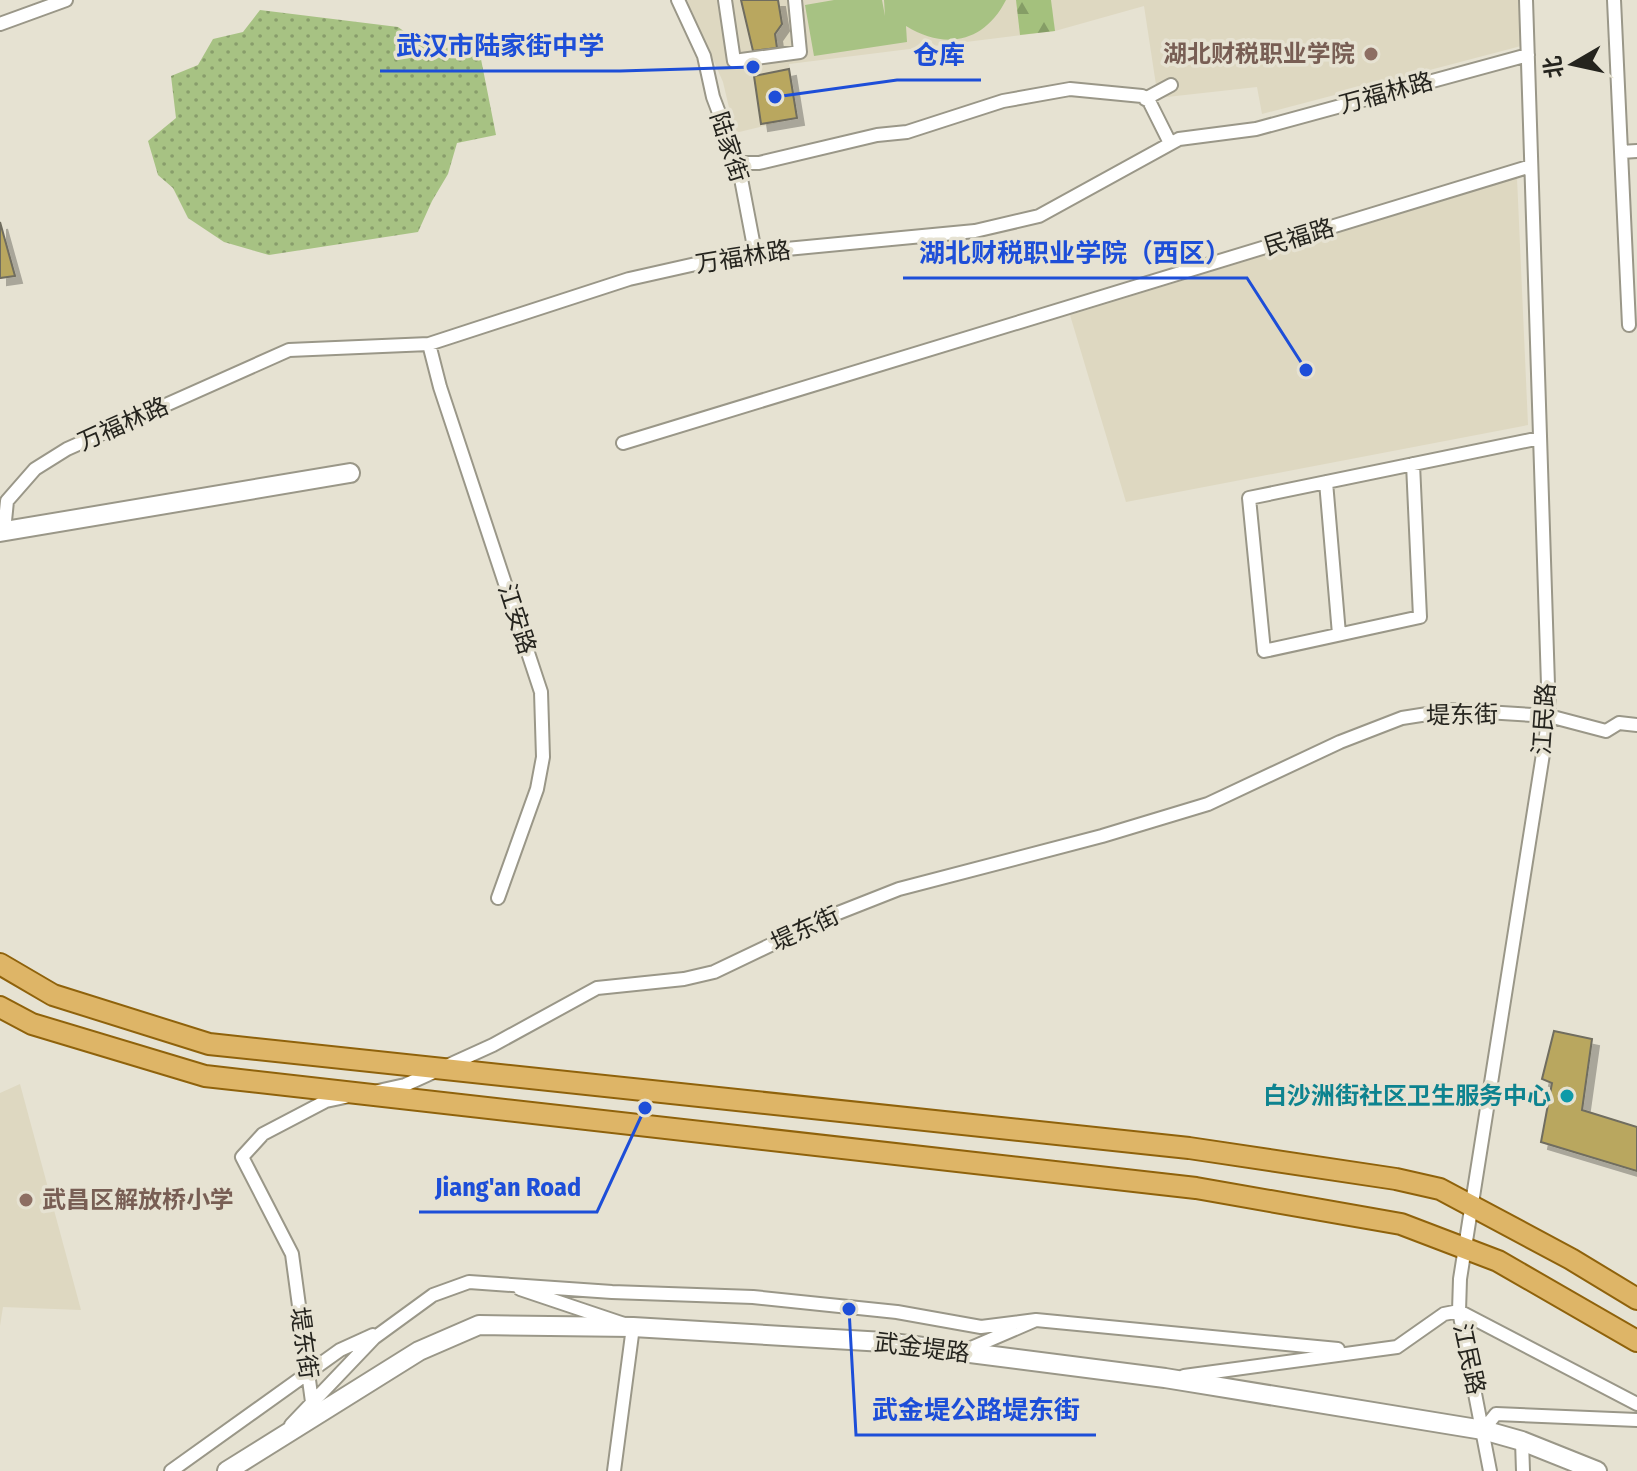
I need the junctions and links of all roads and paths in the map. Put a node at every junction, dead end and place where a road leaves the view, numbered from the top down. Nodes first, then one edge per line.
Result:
1 (66, 0) edge
2 (678, 0) edge
3 (725, 0) edge
4 (795, 0) edge
5 (1526, 0) edge
6 (1614, 0) edge
7 (0, 24) edge
8 (1528, 55) junction
9 (1171, 85) dead end
10 (1145, 99) junction
11 (1170, 143) junction
12 (1637, 151) edge
13 (1621, 152) junction
14 (738, 163) junction
15 (1531, 166) junction
16 (755, 252) junction
17 (1629, 325) dead end
18 (429, 344) junction
19 (1540, 438) junction
20 (623, 443) dead end
21 (1413, 464) junction
22 (350, 473) dead end
23 (1326, 482) junction
24 (2, 531) edge
25 (1339, 634) junction
26 (1549, 716) junction
27 (1637, 725) edge
28 (498, 898) dead end
29 (0, 964) edge
30 (0, 1007) edge
31 (441, 1069) junction
32 (363, 1094) junction
33 (1472, 1206) junction
34 (1466, 1248) junction
35 (502, 1283) junction
36 (1637, 1299) edge
37 (1459, 1311) junction
38 (1036, 1320) junction
39 (633, 1327) junction
40 (386, 1329) junction
41 (1637, 1341) edge
42 (1361, 1351) junction
43 (961, 1352) junction
44 (308, 1372) junction
45 (1165, 1378) junction
46 (312, 1402) junction
47 (1637, 1404) edge
48 (1637, 1420) edge
49 (1483, 1430) junction
50 (279, 1438) junction
51 (1522, 1441) junction
52 (171, 1471) edge
53 (227, 1471) edge
54 (614, 1471) edge
55 (1490, 1471) edge
56 (1523, 1471) edge
57 (1597, 1471) edge

1 - 7 street
2 - 14 street, 陆家街
3 - 4 street
5 - 8 street, 江民路
6 - 13 street
8 - 11 street, 万福林路
8 - 15 street, 江民路
9 - 10 street
10 - 11 street
10 - 14 street
11 - 16 street, 万福林路
12 - 13 street
13 - 17 street
14 - 16 street, 陆家街
15 - 19 street, 江民路
15 - 20 street, 民福路
16 - 18 street, 万福林路
18 - 24 street, 万福林路
18 - 28 street, 江安路
19 - 21 street
19 - 26 street, 江民路
21 - 23 street
21 - 25 street
22 - 24 street
23 - 25 street
23 - 25 street
26 - 27 street, 堤东街
26 - 31 street, 堤东街
26 - 33 street, 江民路
29 - 31 main road
30 - 32 main road
31 - 32 street, 堤东街
31 - 33 main road
32 - 34 main road
32 - 44 street, 堤东街
33 - 34 street, 江民路
33 - 36 main road
34 - 37 street, 江民路
34 - 41 main road
35 - 38 street
35 - 39 street
35 - 40 street
37 - 42 street
37 - 47 street
37 - 49 street, 江民路
38 - 42 street
38 - 43 street
39 - 43 street, 武金堤路
39 - 50 street, 武金堤路
39 - 54 street
40 - 44 street
40 - 46 street
42 - 45 street
43 - 45 street, 武金堤路
44 - 46 street, 堤东街
44 - 52 street
45 - 49 street, 武金堤路
46 - 50 street
48 - 49 street
49 - 51 street, 武金堤路
49 - 55 street, 江民路
50 - 53 street, 武金堤路
51 - 56 street
51 - 57 street, 武金堤路

